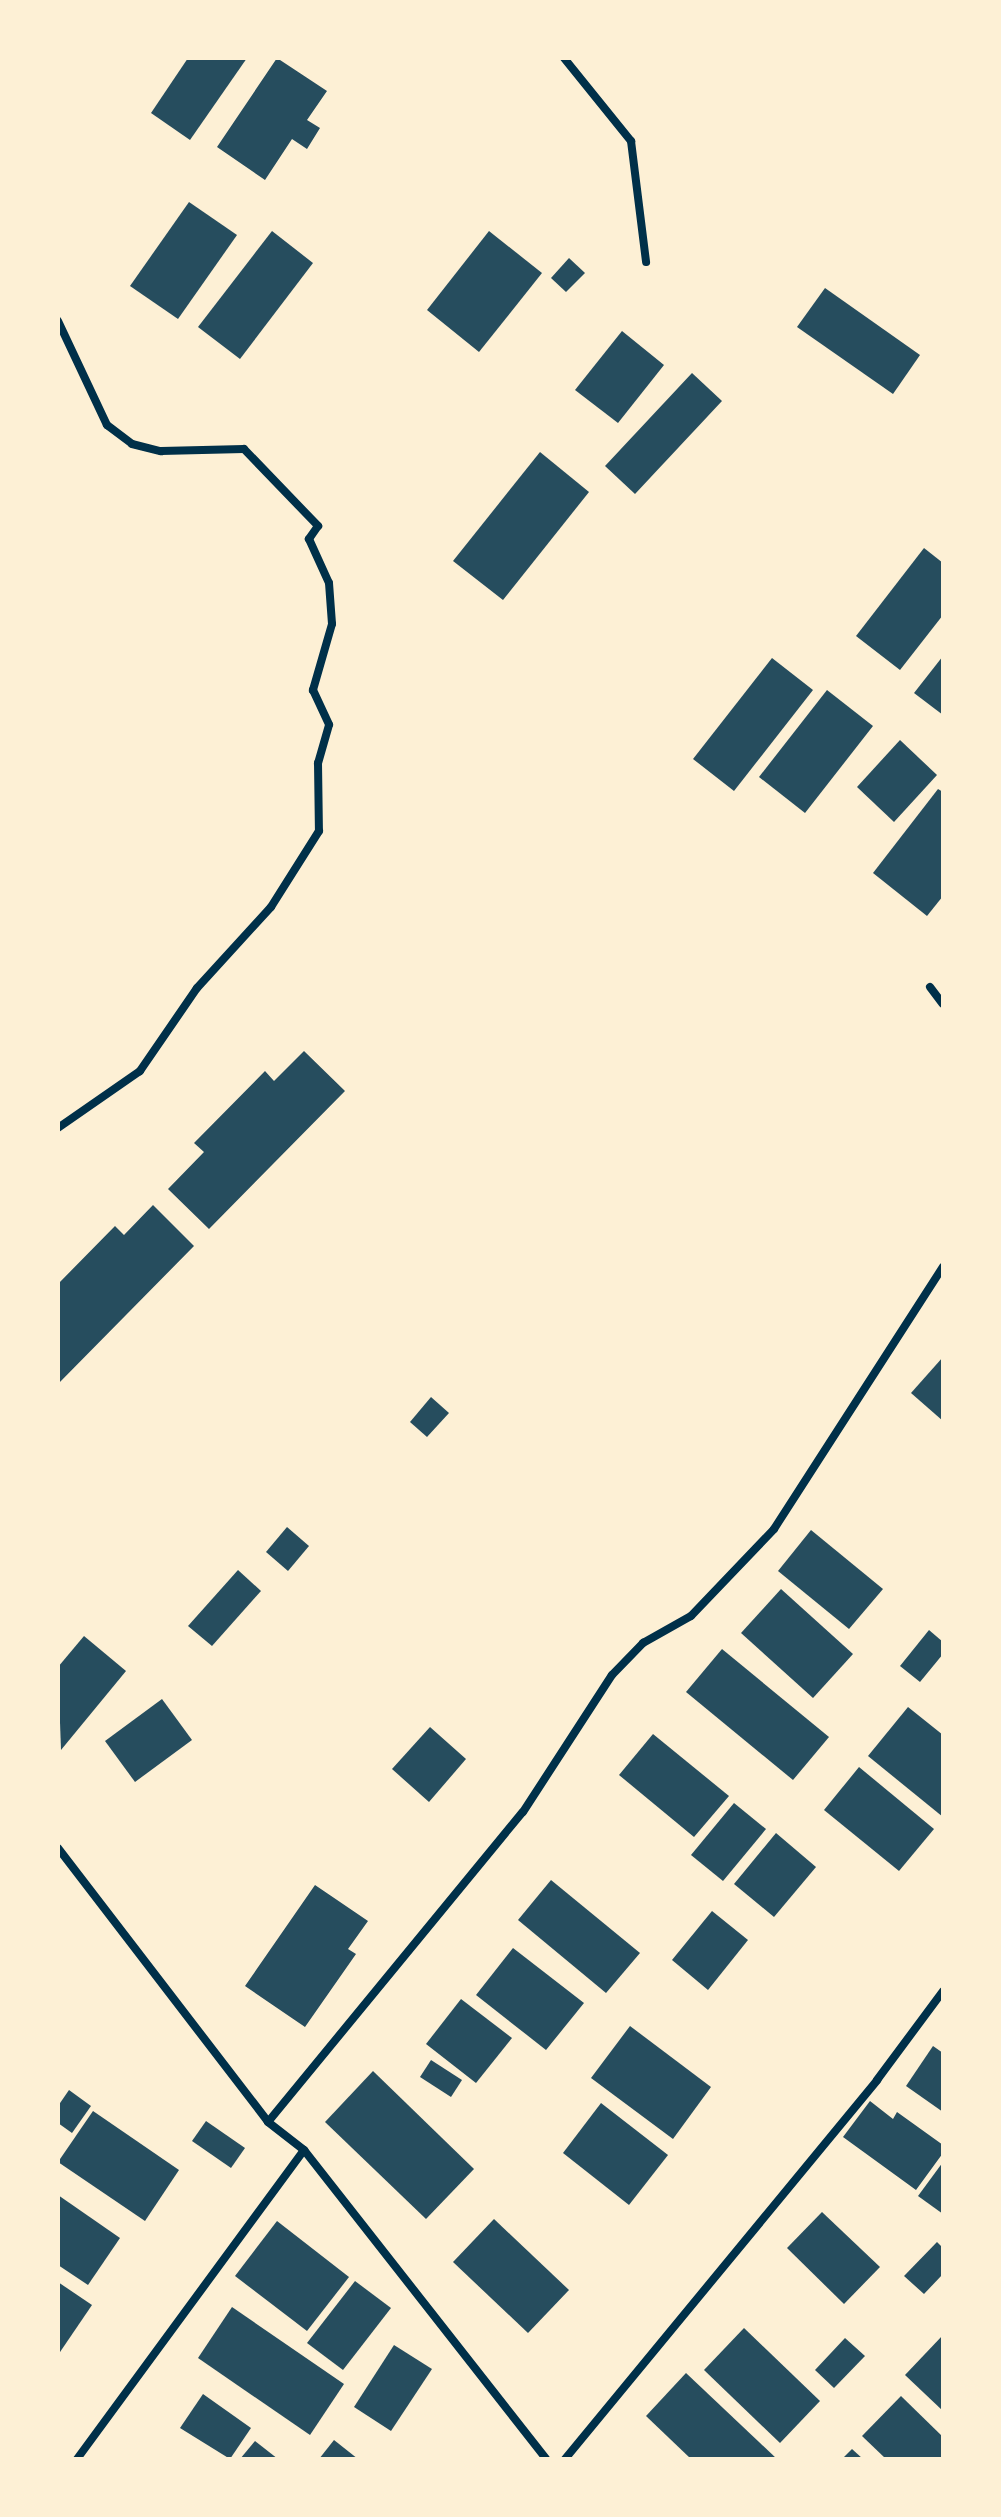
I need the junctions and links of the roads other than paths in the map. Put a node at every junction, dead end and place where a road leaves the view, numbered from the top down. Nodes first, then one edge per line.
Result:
1 (564, 58) edge
2 (646, 262) dead end
3 (58, 321) edge
4 (930, 987) dead end
5 (943, 1004) edge
6 (58, 1128) edge
7 (943, 1267) edge
8 (58, 1848) edge
9 (943, 1991) edge
10 (268, 2122) junction
11 (304, 2150) junction
12 (77, 2459) edge
13 (546, 2459) edge
14 (565, 2459) edge

1 - 2 street
3 - 6 street
4 - 5 street
7 - 10 street
8 - 10 street
9 - 14 street
10 - 11 street
11 - 12 street
11 - 13 street

